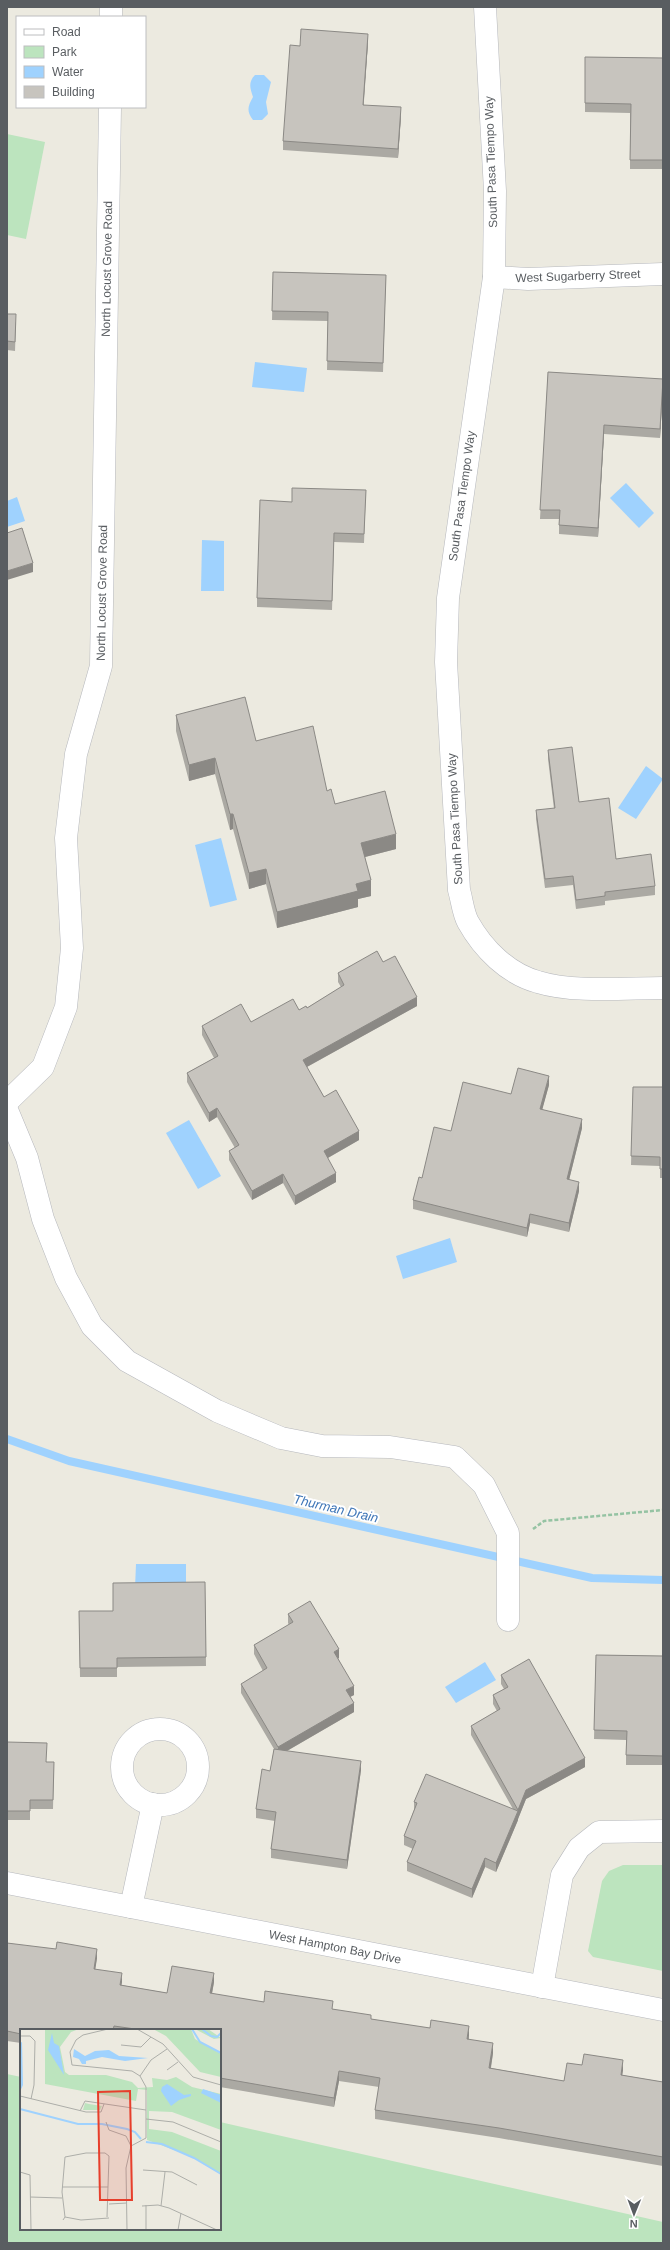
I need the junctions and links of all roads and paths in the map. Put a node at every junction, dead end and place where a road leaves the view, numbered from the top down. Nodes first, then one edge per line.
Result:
1 (485, 7) edge
2 (110, 108) edge
3 (663, 274) edge
4 (494, 277) junction
5 (663, 988) edge
6 (7, 1102) edge
7 (7, 1110) edge
8 (663, 1510) edge
9 (544, 1521) dead end
10 (508, 1620) dead end
11 (153, 1804) dead end
12 (663, 1831) edge
13 (7, 1883) edge
14 (131, 1907) junction
15 (542, 1987) junction
16 (663, 2010) edge

1 - 4 street, South Pasa Tiempo Way
2 - 6 street, North Locust Grove Road
3 - 4 street, West Sugarberry Street
4 - 5 street, South Pasa Tiempo Way
7 - 10 street
8 - 9 path
11 - 14 street
12 - 15 street
13 - 14 street, West Hampton Bay Drive
14 - 15 street, West Hampton Bay Drive
15 - 16 street, West Hampton Bay Drive

